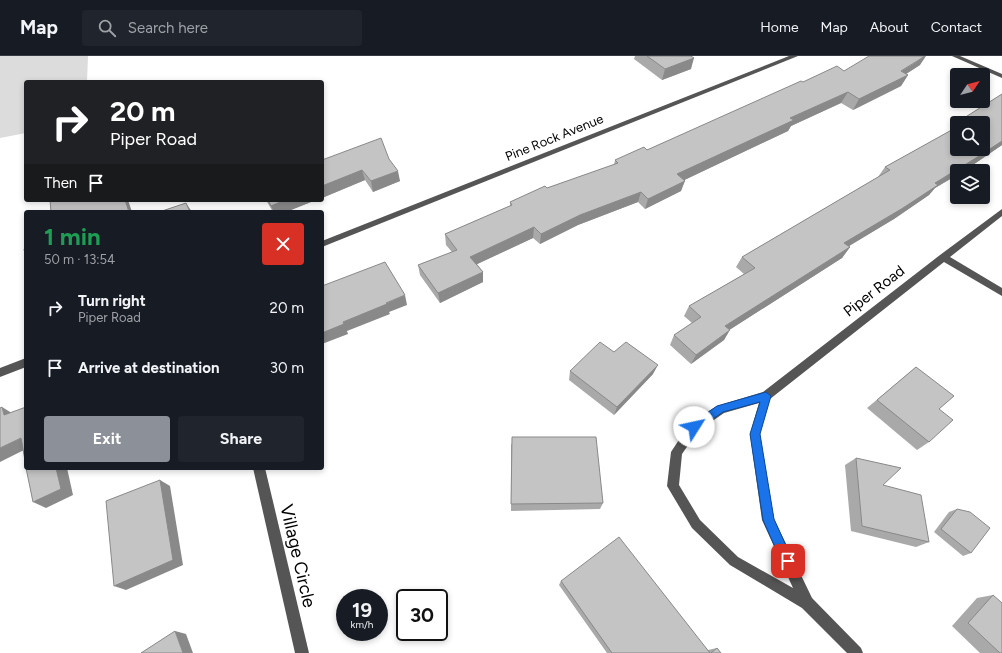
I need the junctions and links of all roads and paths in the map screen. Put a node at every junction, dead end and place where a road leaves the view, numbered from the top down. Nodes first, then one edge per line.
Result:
1 (795, 56) edge
2 (955, 56) edge
3 (1002, 76) edge
4 (1002, 212) edge
5 (324, 243) edge
6 (944, 257) junction
7 (1002, 292) edge
8 (24, 363) edge
9 (0, 373) edge
10 (766, 396) junction
11 (259, 470) edge
12 (807, 603) junction
13 (302, 653) edge
14 (856, 653) edge

1 - 5 street, Pine Rock Avenue
2 - 3 street
4 - 6 street, Piper Road
6 - 7 street
6 - 10 street, Piper Road
8 - 9 street
10 - 12 street, Piper Road
10 - 12 street, Piper Road
11 - 13 street, Village Circle
12 - 14 street, Piper Road

